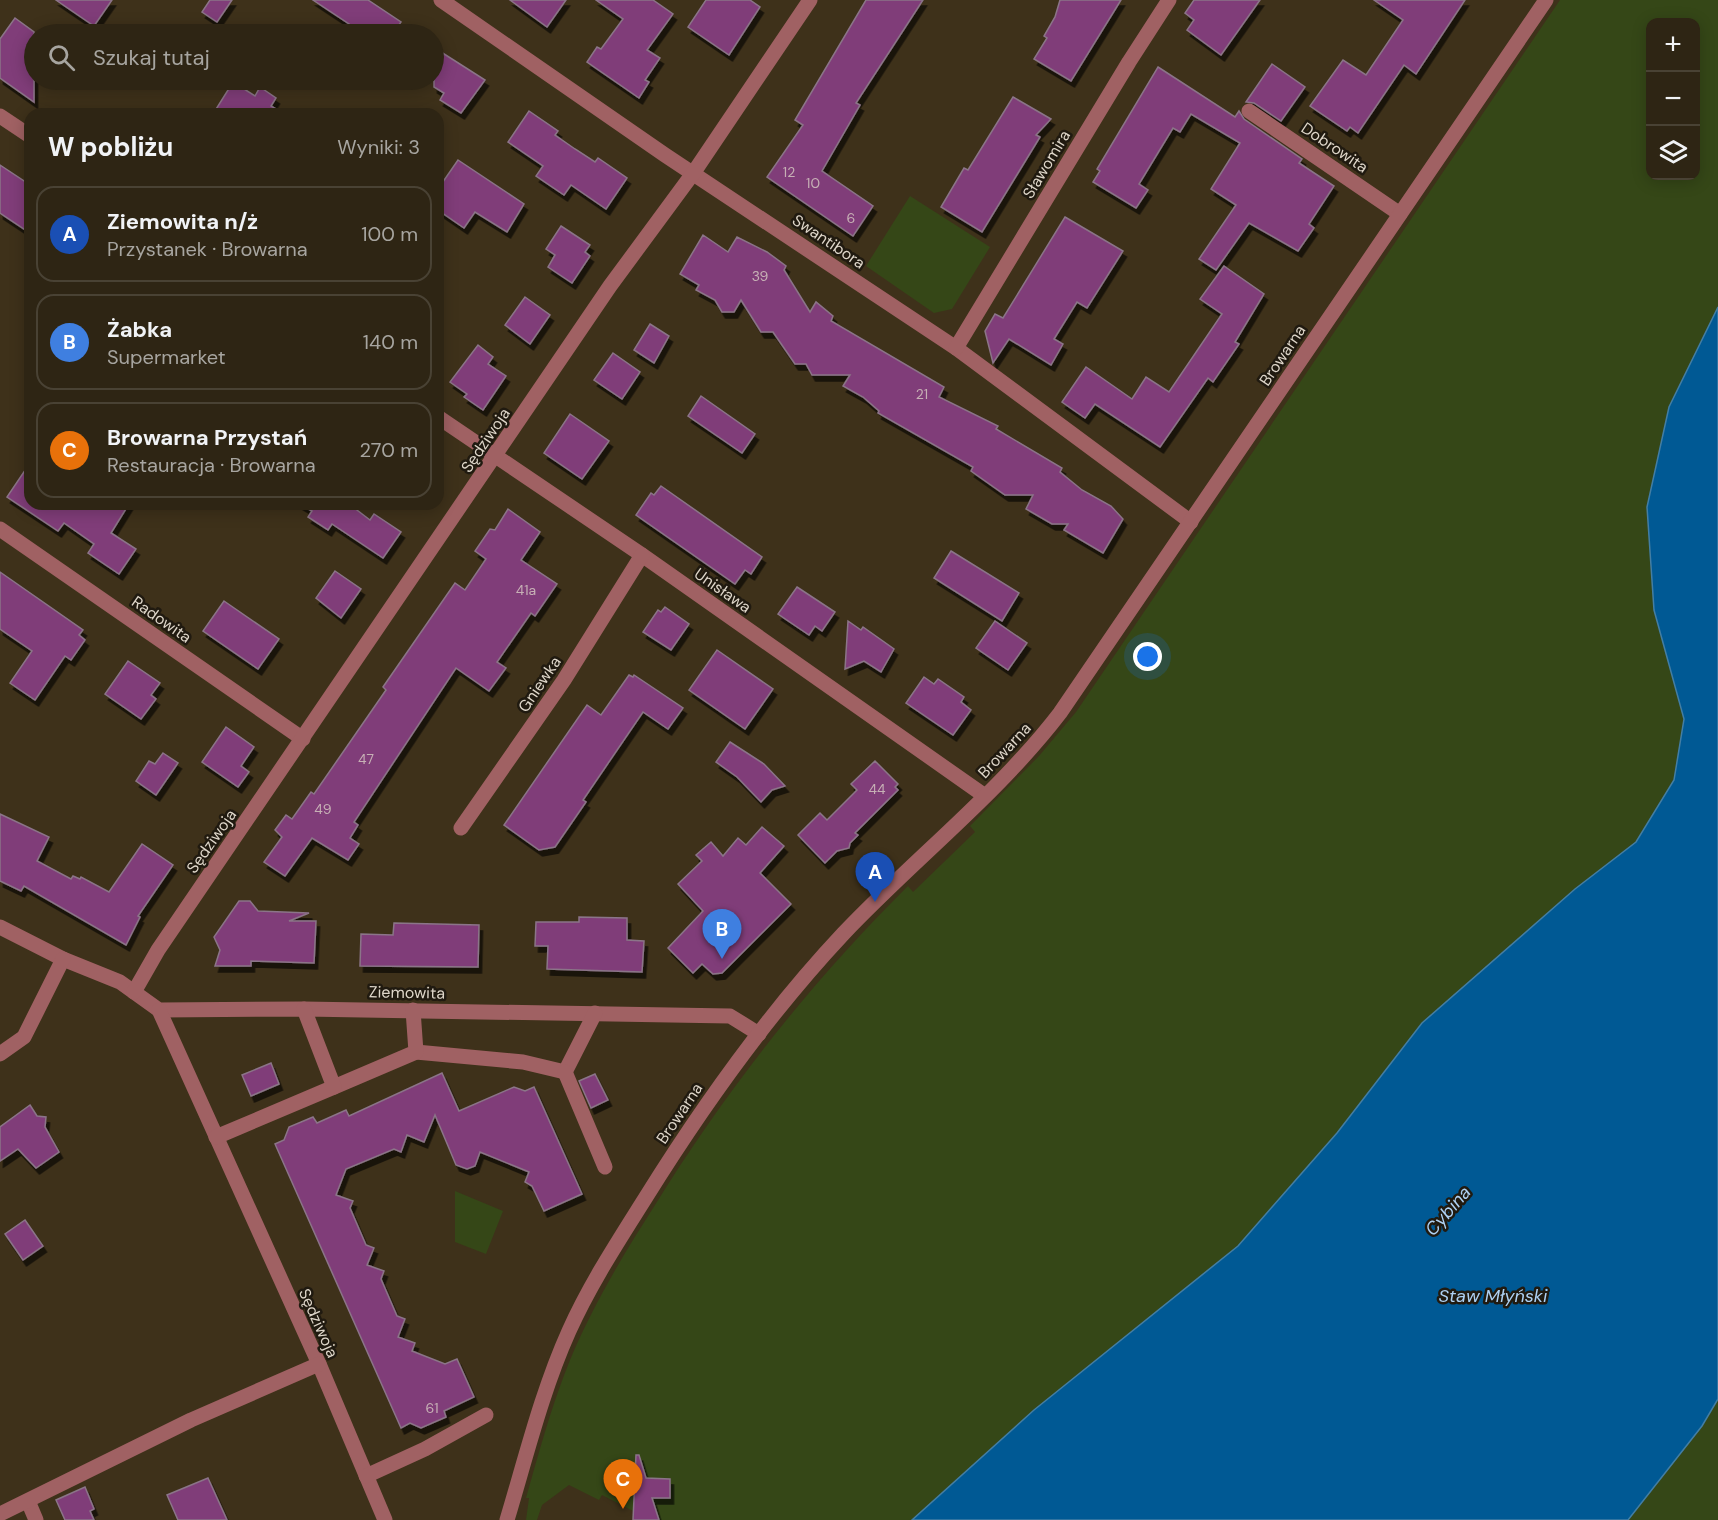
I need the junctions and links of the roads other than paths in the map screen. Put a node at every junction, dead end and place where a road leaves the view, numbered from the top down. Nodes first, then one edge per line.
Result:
1 (441, 0) edge
2 (810, 0) edge
3 (1169, 0) edge
4 (1546, 0) edge
5 (1249, 111) dead end
6 (0, 116) edge
7 (24, 132) edge
8 (694, 172) junction
9 (1400, 214) junction
10 (956, 348) junction
11 (444, 421) edge
12 (497, 456) junction
13 (1191, 522) junction
14 (0, 529) edge
15 (642, 555) junction
16 (303, 739) junction
17 (985, 796) junction
18 (461, 828) dead end
19 (0, 927) edge
20 (63, 959) junction
21 (134, 992) junction
22 (304, 1009) junction
23 (159, 1010) junction
24 (412, 1010) junction
25 (595, 1013) junction
26 (759, 1034) junction
27 (416, 1052) junction
28 (0, 1054) edge
29 (565, 1072) junction
30 (334, 1087) junction
31 (216, 1137) junction
32 (605, 1167) dead end
33 (318, 1364) junction
34 (486, 1415) dead end
35 (366, 1476) junction
36 (28, 1501) junction
37 (0, 1514) edge
38 (36, 1520) edge
39 (385, 1520) edge
40 (507, 1520) edge

1 - 8 street, Swantibora
2 - 8 street, Sędziwoja
3 - 10 street, Sławomira
4 - 9 street, Browarna
5 - 9 street, Dobrowita
6 - 7 street
8 - 10 street, Swantibora
8 - 12 street, Sędziwoja
9 - 13 street, Browarna
10 - 13 street, Swantibora
11 - 12 street, Unisława
12 - 15 street, Unisława
12 - 16 street, Sędziwoja
13 - 17 street, Browarna
14 - 16 street, Radowita
15 - 17 street, Unisława
15 - 18 street, Gniewka
16 - 21 street, Sędziwoja
17 - 26 street, Browarna
19 - 20 street
20 - 21 street
20 - 28 street
21 - 23 street
22 - 23 street, Ziemowita
22 - 24 street, Ziemowita
22 - 30 street
23 - 31 street, Sędziwoja
24 - 25 street, Ziemowita
24 - 27 street
25 - 26 street, Ziemowita
25 - 29 street
26 - 40 street, Browarna
27 - 29 street
27 - 30 street
29 - 32 street
30 - 31 street
31 - 33 street, Sędziwoja
33 - 35 street, Sędziwoja
33 - 36 street
34 - 35 street
35 - 39 street, Sędziwoja
36 - 37 street
36 - 38 street

